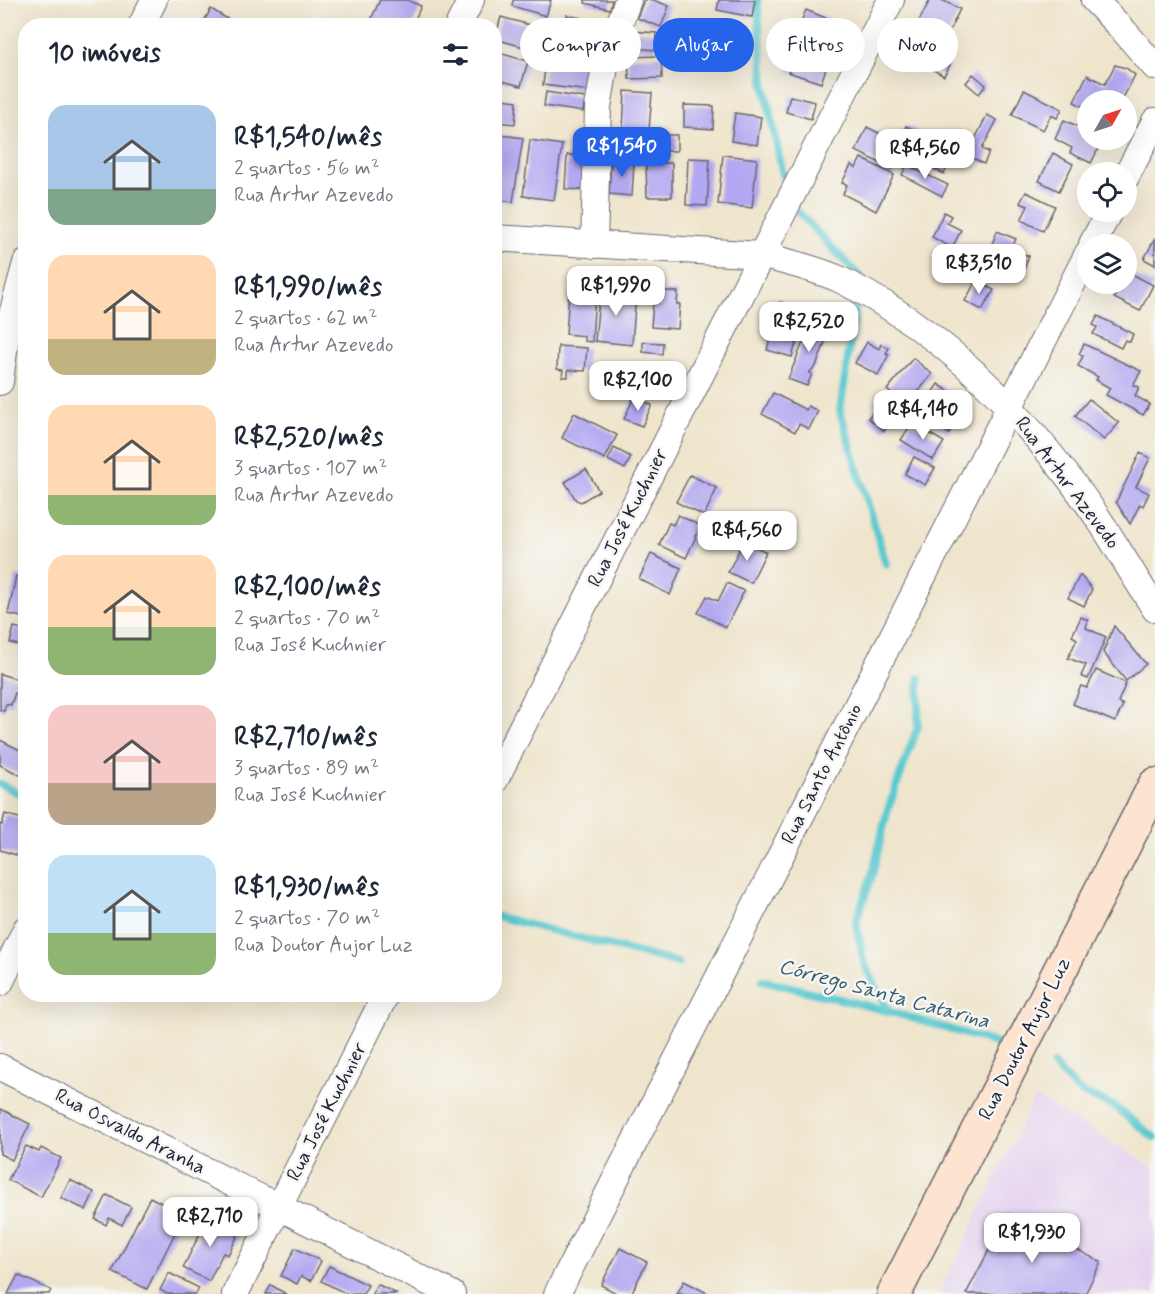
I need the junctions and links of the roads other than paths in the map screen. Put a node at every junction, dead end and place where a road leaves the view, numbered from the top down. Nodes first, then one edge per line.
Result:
1 (154, 0) edge
2 (471, 0) edge
3 (628, 0) edge
4 (891, 0) edge
5 (1094, 0) edge
6 (145, 18) edge
7 (462, 18) edge
8 (1155, 67) edge
9 (1155, 121) edge
10 (1134, 162) edge
11 (502, 238) edge
12 (594, 245) junction
13 (761, 255) junction
14 (1077, 274) edge
15 (18, 292) edge
16 (0, 382) edge
17 (1009, 407) junction
18 (1155, 609) edge
19 (502, 766) edge
20 (1155, 785) edge
21 (18, 945) edge
22 (0, 982) edge
23 (382, 1002) edge
24 (0, 1067) edge
25 (279, 1207) junction
26 (234, 1294) edge
27 (452, 1294) edge
28 (557, 1294) edge
29 (894, 1294) edge

1 - 6 street
2 - 7 street
3 - 12 street
4 - 13 street, Rua José Kuchnier
5 - 8 street
9 - 10 street
11 - 12 street, Rua Artur Azevedo
12 - 13 street, Rua Artur Azevedo
13 - 17 street, Rua Artur Azevedo
13 - 19 street, Rua José Kuchnier
14 - 17 street, Rua Santo Antônio
15 - 16 street
17 - 18 street, Rua Artur Azevedo
17 - 28 street, Rua Santo Antônio
20 - 29 street, Rua Doutor Aujor Luz
21 - 22 street
23 - 25 street, Rua José Kuchnier
24 - 25 street, Rua Osvaldo Aranha
25 - 26 street, Rua José Kuchnier
25 - 27 street, Rua Osvaldo Aranha

